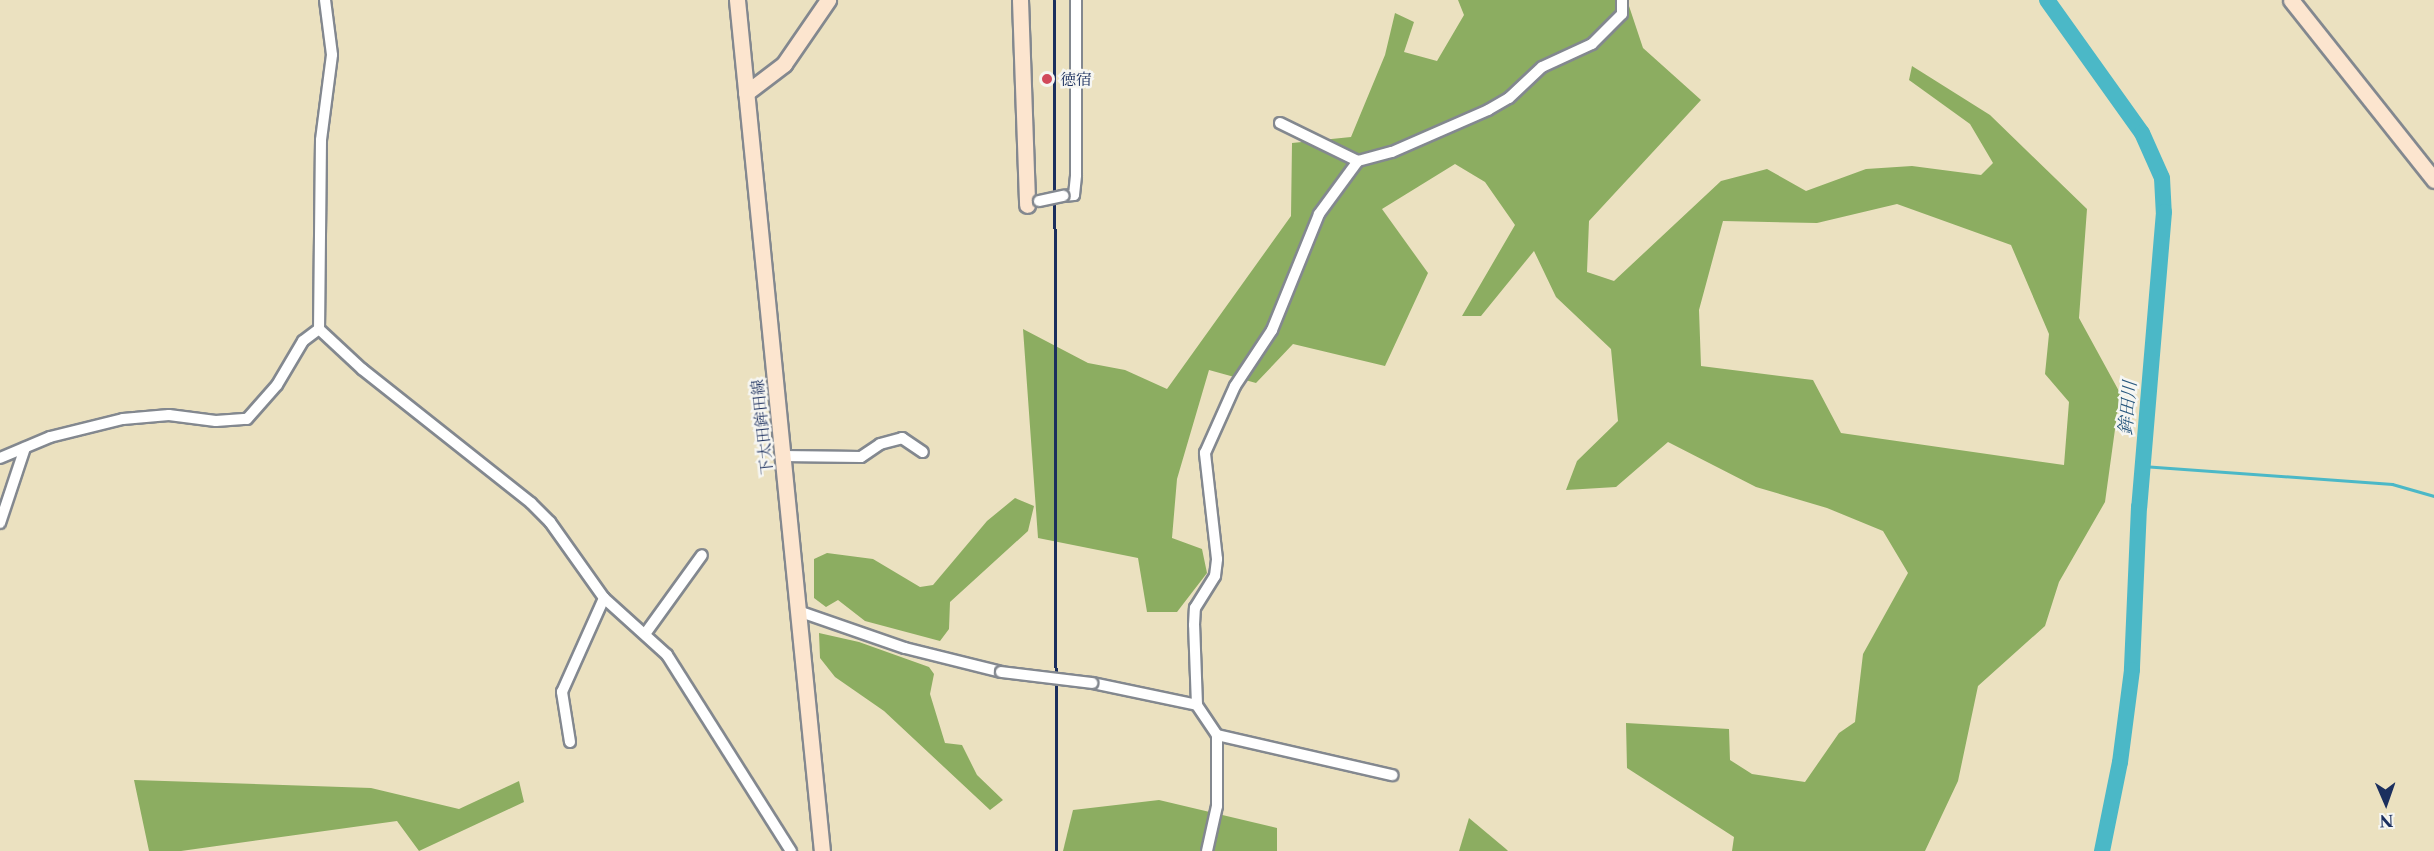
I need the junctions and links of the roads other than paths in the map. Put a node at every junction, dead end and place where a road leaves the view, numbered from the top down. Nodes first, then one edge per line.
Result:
1 (325, 0) edge
2 (737, 0) edge
3 (828, 0) edge
4 (1020, 0) edge
5 (1076, 0) edge
6 (1619, 0) edge
7 (2291, 0) edge
8 (747, 93) junction
9 (1280, 123) dead end
10 (1358, 161) junction
11 (2434, 180) edge
12 (1033, 203) joint
13 (319, 329) junction
14 (25, 448) junction
15 (922, 452) dead end
16 (783, 456) junction
17 (0, 458) edge
18 (0, 523) edge
19 (702, 555) dead end
20 (604, 598) junction
21 (798, 611) junction
22 (645, 634) junction
23 (1197, 705) junction
24 (1217, 735) junction
25 (570, 741) dead end
26 (1392, 775) dead end
27 (791, 851) edge
28 (822, 851) edge
29 (1207, 851) edge

1 - 13 street
2 - 8 main road, 下太田鉾田線
3 - 8 main road
4 - 12 main road
5 - 12 street, bridge
6 - 10 street
7 - 11 main road
8 - 16 main road, 下太田鉾田線
9 - 10 street
10 - 23 street
13 - 14 street
13 - 20 street
14 - 17 street
14 - 18 street
15 - 16 street
16 - 21 main road, 下太田鉾田線
19 - 22 street
20 - 22 street
20 - 25 street
21 - 23 street, bridge
21 - 28 main road, 下太田鉾田線
22 - 27 street
23 - 24 street
24 - 26 street
24 - 29 street

